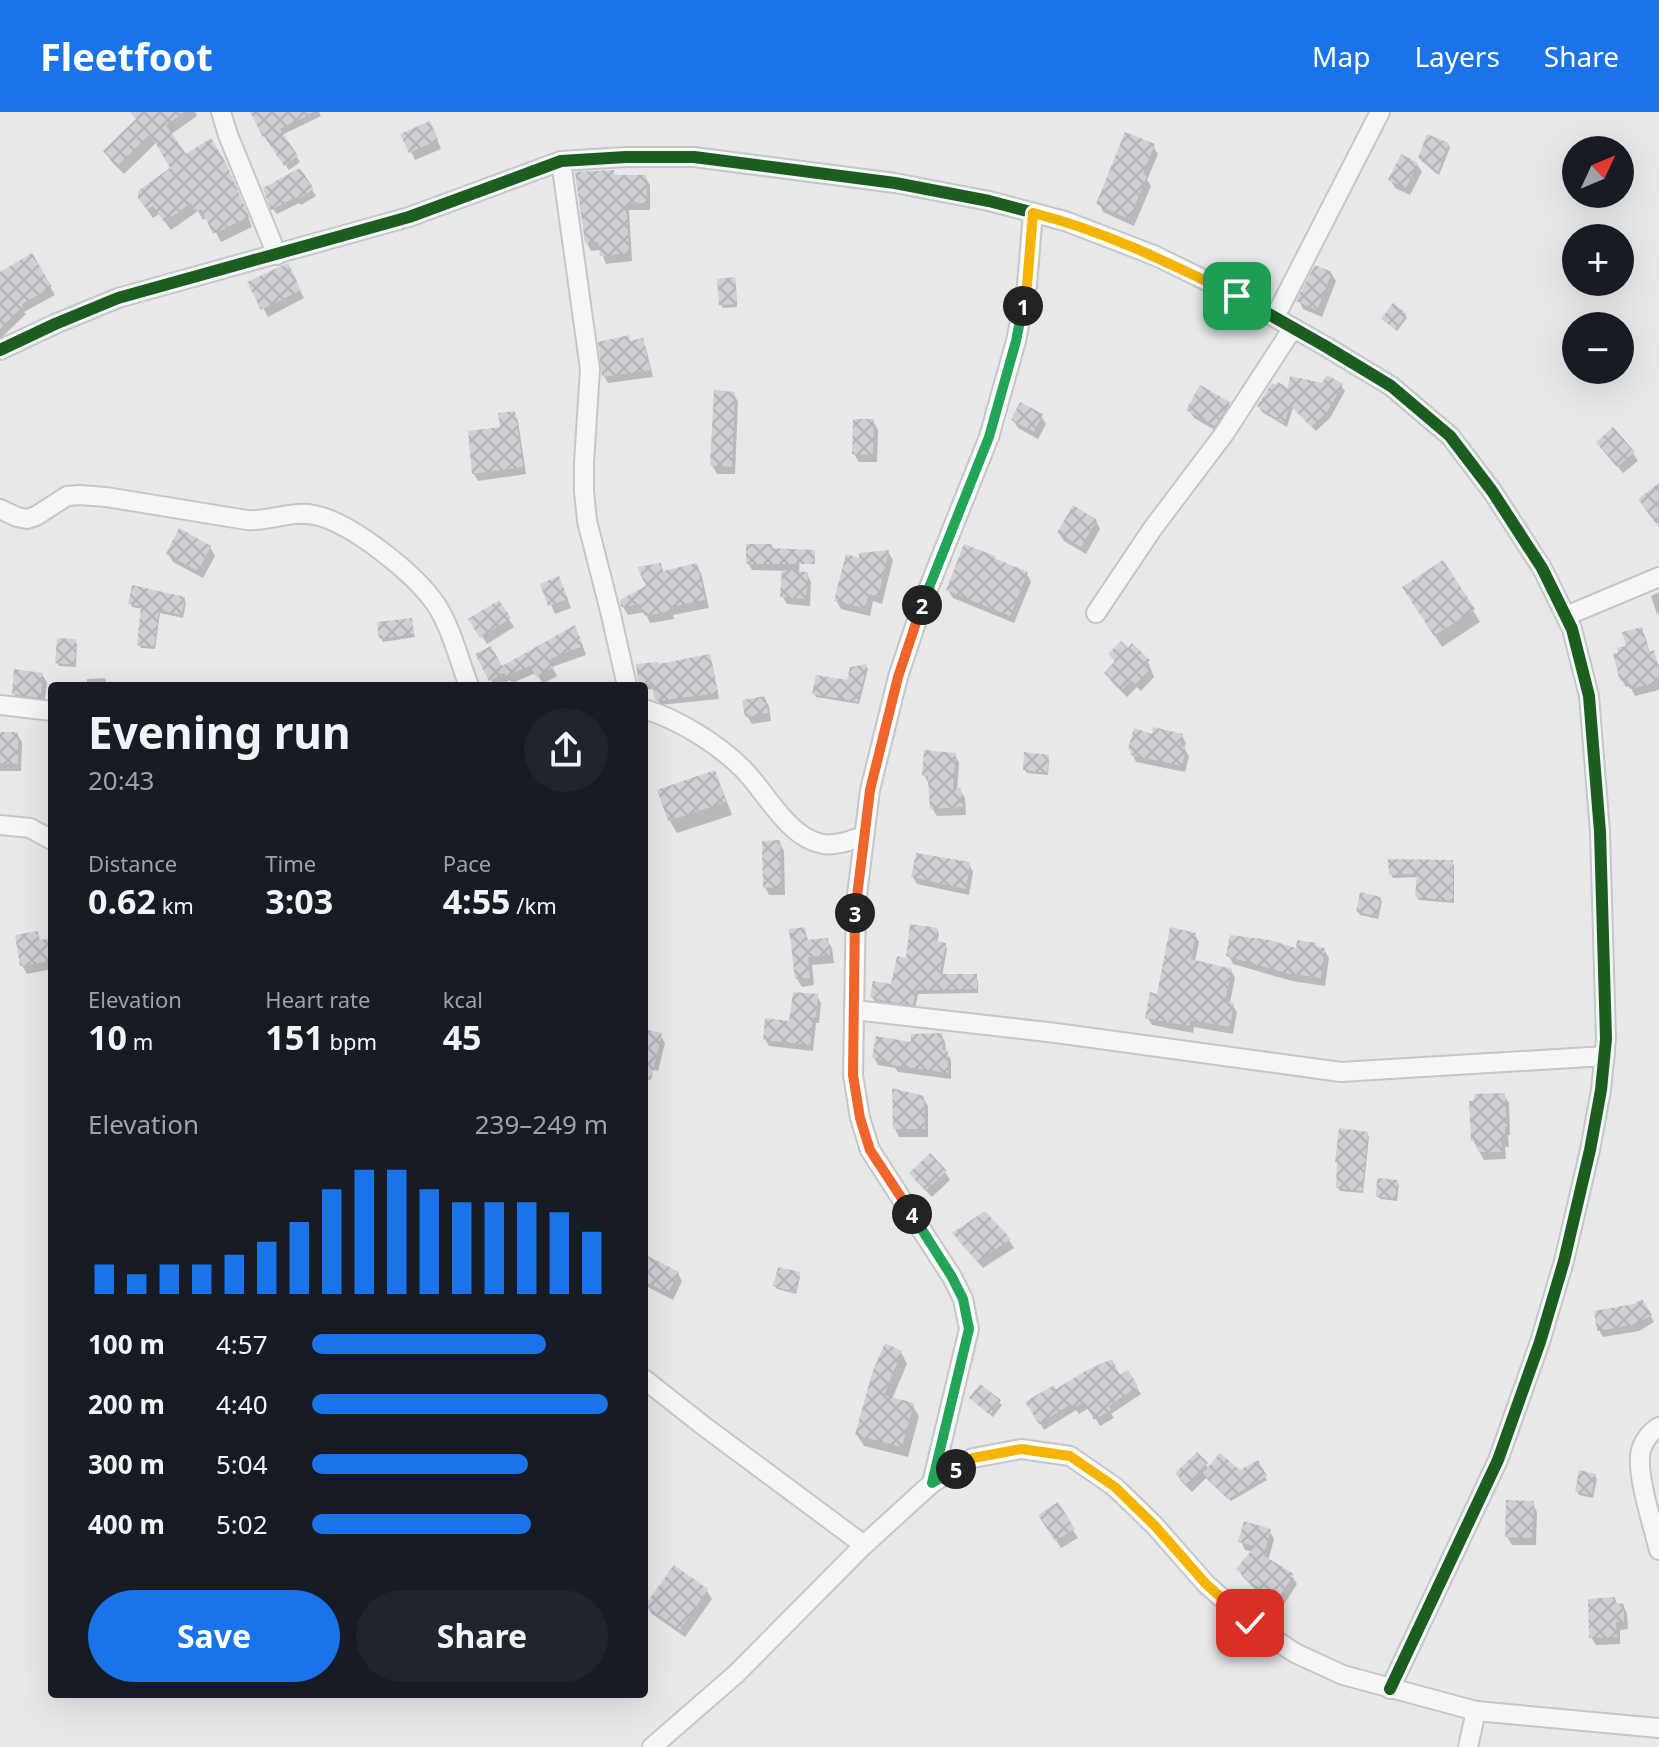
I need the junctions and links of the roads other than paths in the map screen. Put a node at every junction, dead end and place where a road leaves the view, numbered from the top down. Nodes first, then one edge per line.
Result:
1 (221, 112) edge
2 (1380, 112) edge
3 (561, 161) junction
4 (1033, 213) junction
5 (277, 255) junction
6 (1275, 317) junction
7 (1293, 328) junction
8 (0, 350) edge
9 (0, 509) edge
10 (1659, 577) edge
11 (1096, 613) dead end
12 (1566, 616) junction
13 (467, 682) edge
14 (626, 682) edge
15 (0, 705) edge
16 (648, 710) edge
17 (48, 711) edge
18 (0, 825) edge
19 (864, 836) junction
20 (48, 838) edge
21 (854, 1010) junction
22 (1605, 1056) junction
23 (648, 1382) edge
24 (1659, 1427) edge
25 (932, 1483) junction
26 (864, 1545) junction
27 (1659, 1550) edge
28 (1390, 1689) junction
29 (1476, 1711) junction
30 (1659, 1712) edge
31 (1651, 1728) edge
32 (652, 1747) edge
33 (1468, 1747) edge

1 - 5 street
2 - 6 street
3 - 4 street
3 - 5 street
3 - 14 street
4 - 6 street
4 - 19 street
5 - 8 street
6 - 7 street
7 - 11 street
7 - 12 street
9 - 13 street
10 - 12 street
12 - 22 street
15 - 17 street
16 - 19 street
18 - 20 street
19 - 21 street
21 - 22 street
21 - 25 street
22 - 28 street
23 - 26 street
24 - 27 street
25 - 26 street
25 - 28 street
26 - 32 street
28 - 29 street
29 - 31 street
29 - 33 street
30 - 31 street

